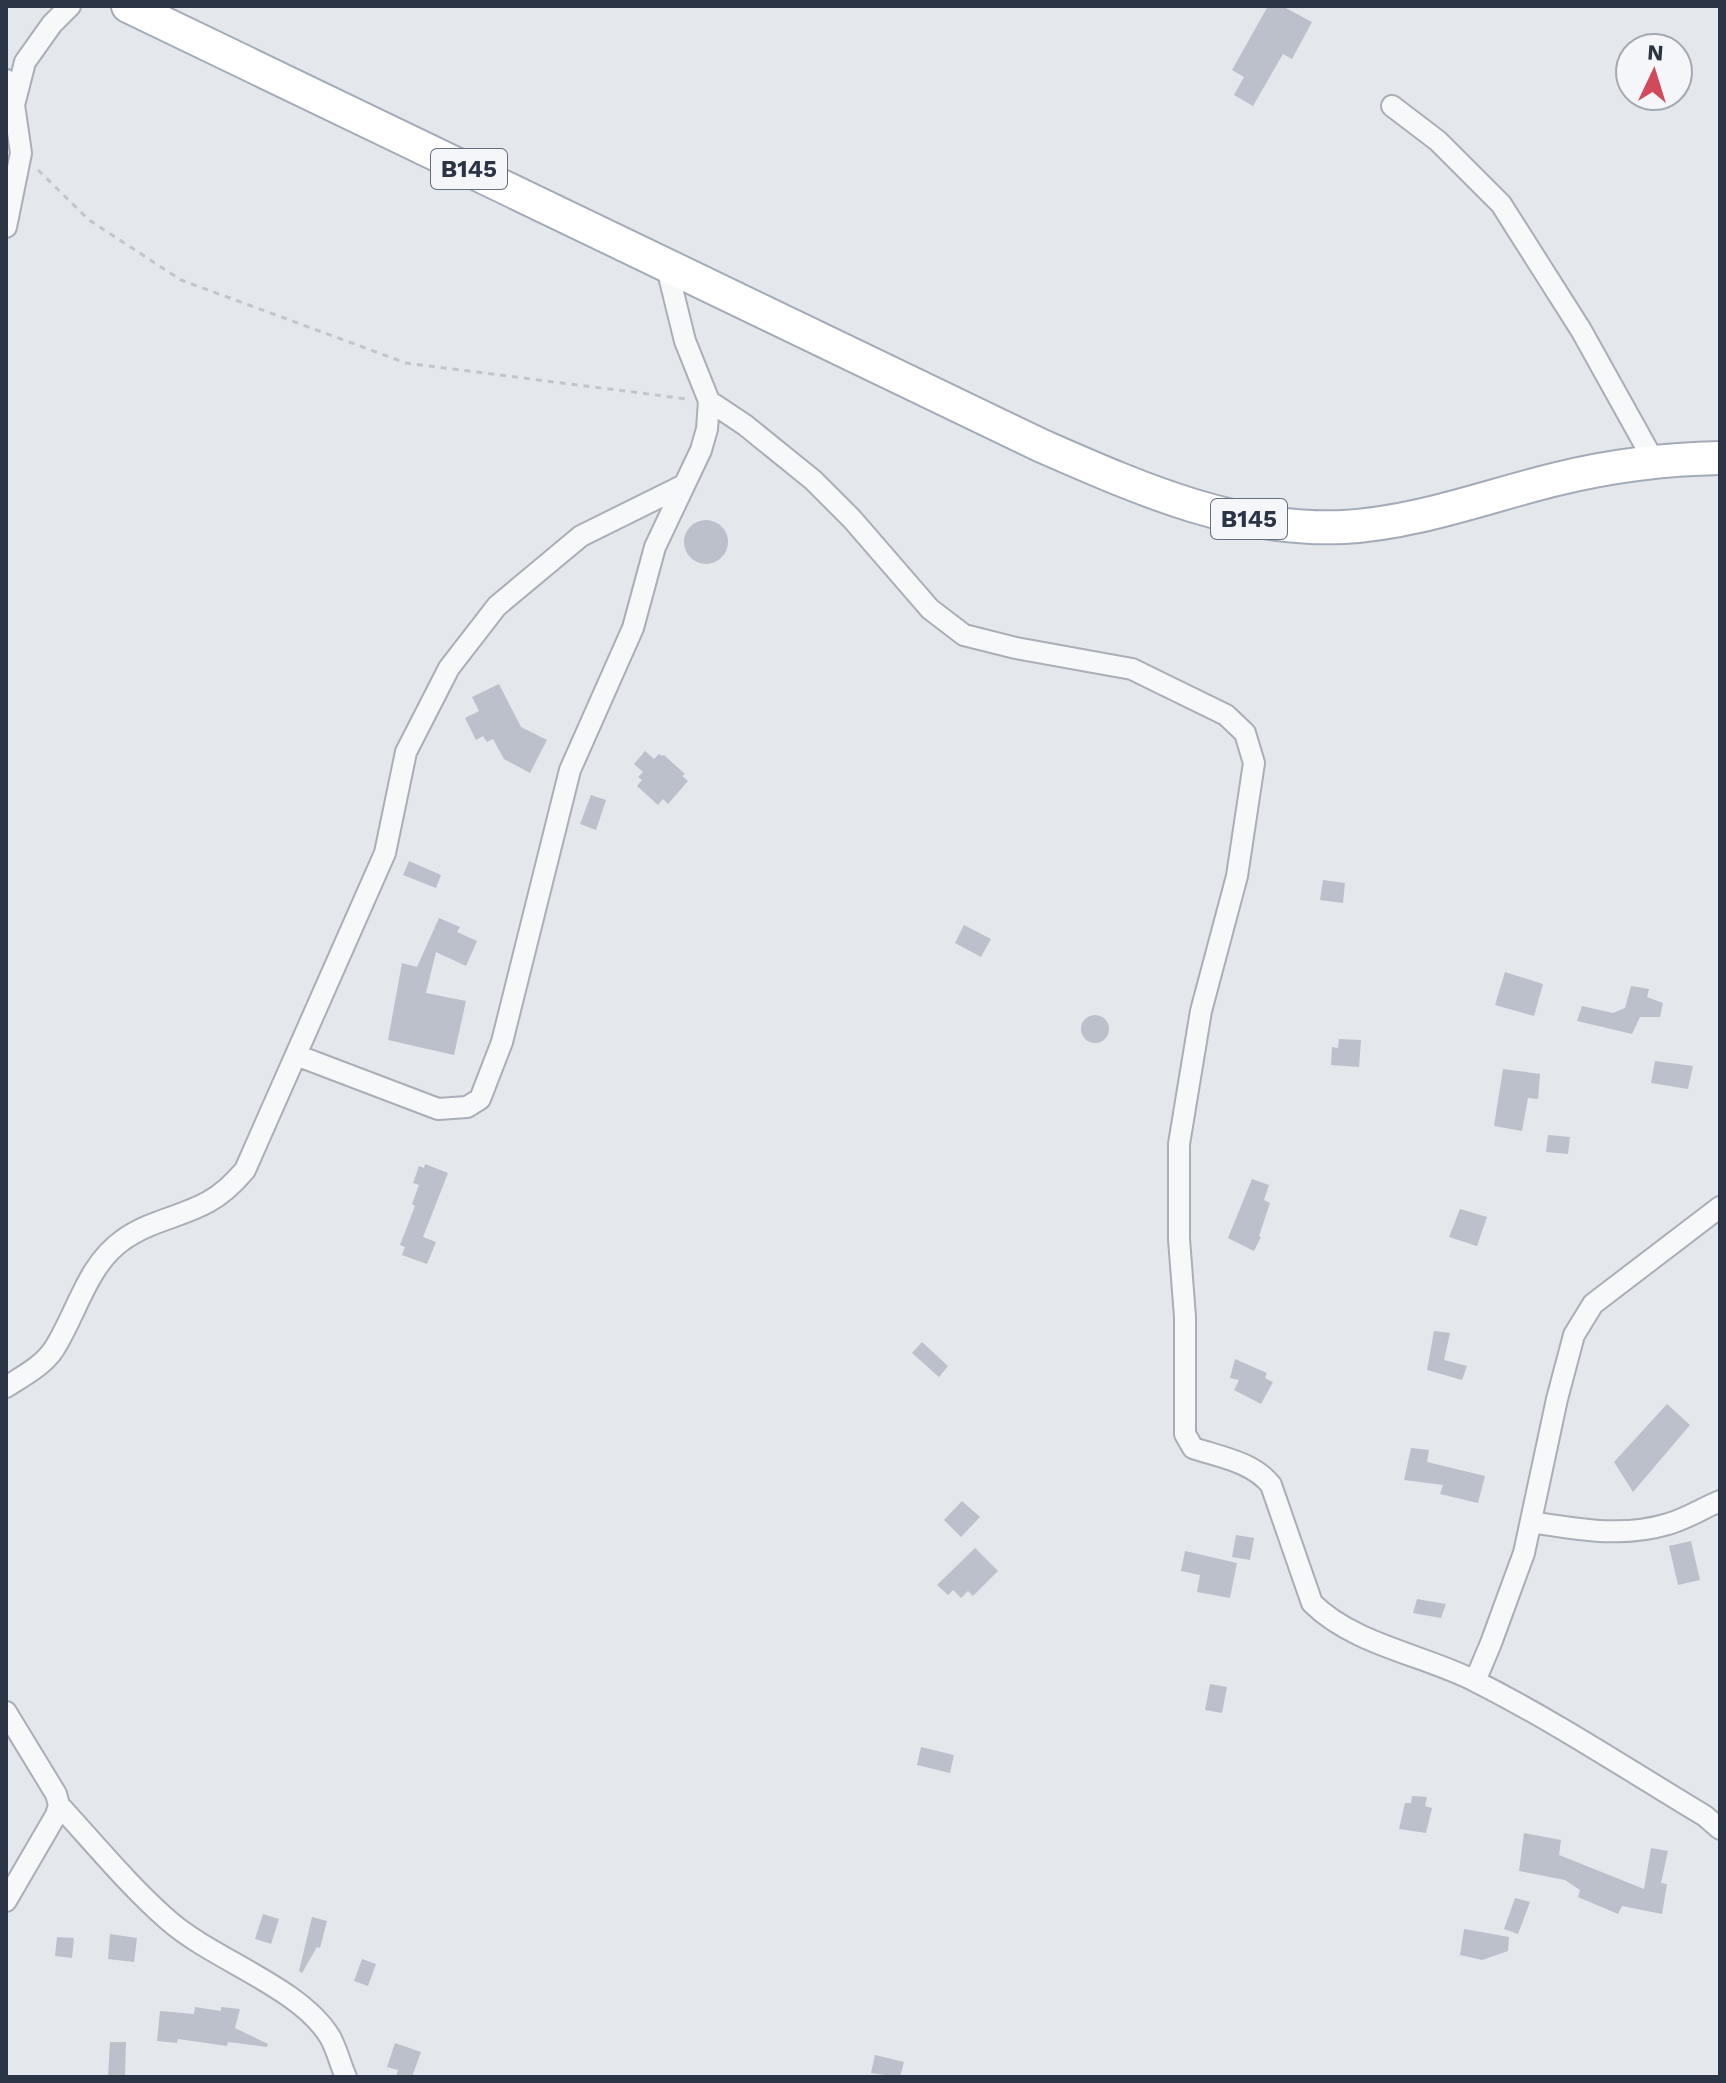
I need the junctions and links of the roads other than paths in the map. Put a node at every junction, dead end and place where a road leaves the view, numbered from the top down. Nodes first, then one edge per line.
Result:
1 (70, 6) edge
2 (128, 6) edge
3 (6, 80) edge
4 (14, 105) junction
5 (1392, 106) dead end
6 (6, 227) edge
7 (666, 264) junction
8 (709, 401) junction
9 (1720, 458) edge
10 (1655, 463) junction
11 (684, 485) junction
12 (296, 1055) junction
13 (1720, 1207) edge
14 (6, 1387) edge
15 (1720, 1501) edge
16 (1531, 1522) junction
17 (1475, 1681) junction
18 (6, 1712) edge
19 (59, 1805) junction
20 (1720, 1829) edge
21 (6, 1901) edge
22 (346, 2077) edge

1 - 4 street
2 - 7 main road, B145
3 - 4 street
4 - 6 street
5 - 10 street
7 - 8 street
7 - 10 main road, B145
8 - 11 street
8 - 17 street
9 - 10 main road, B145
11 - 12 street
11 - 12 street
12 - 14 street
13 - 16 street
15 - 16 street
16 - 17 street
17 - 20 street
18 - 19 street
19 - 21 street
19 - 22 street

